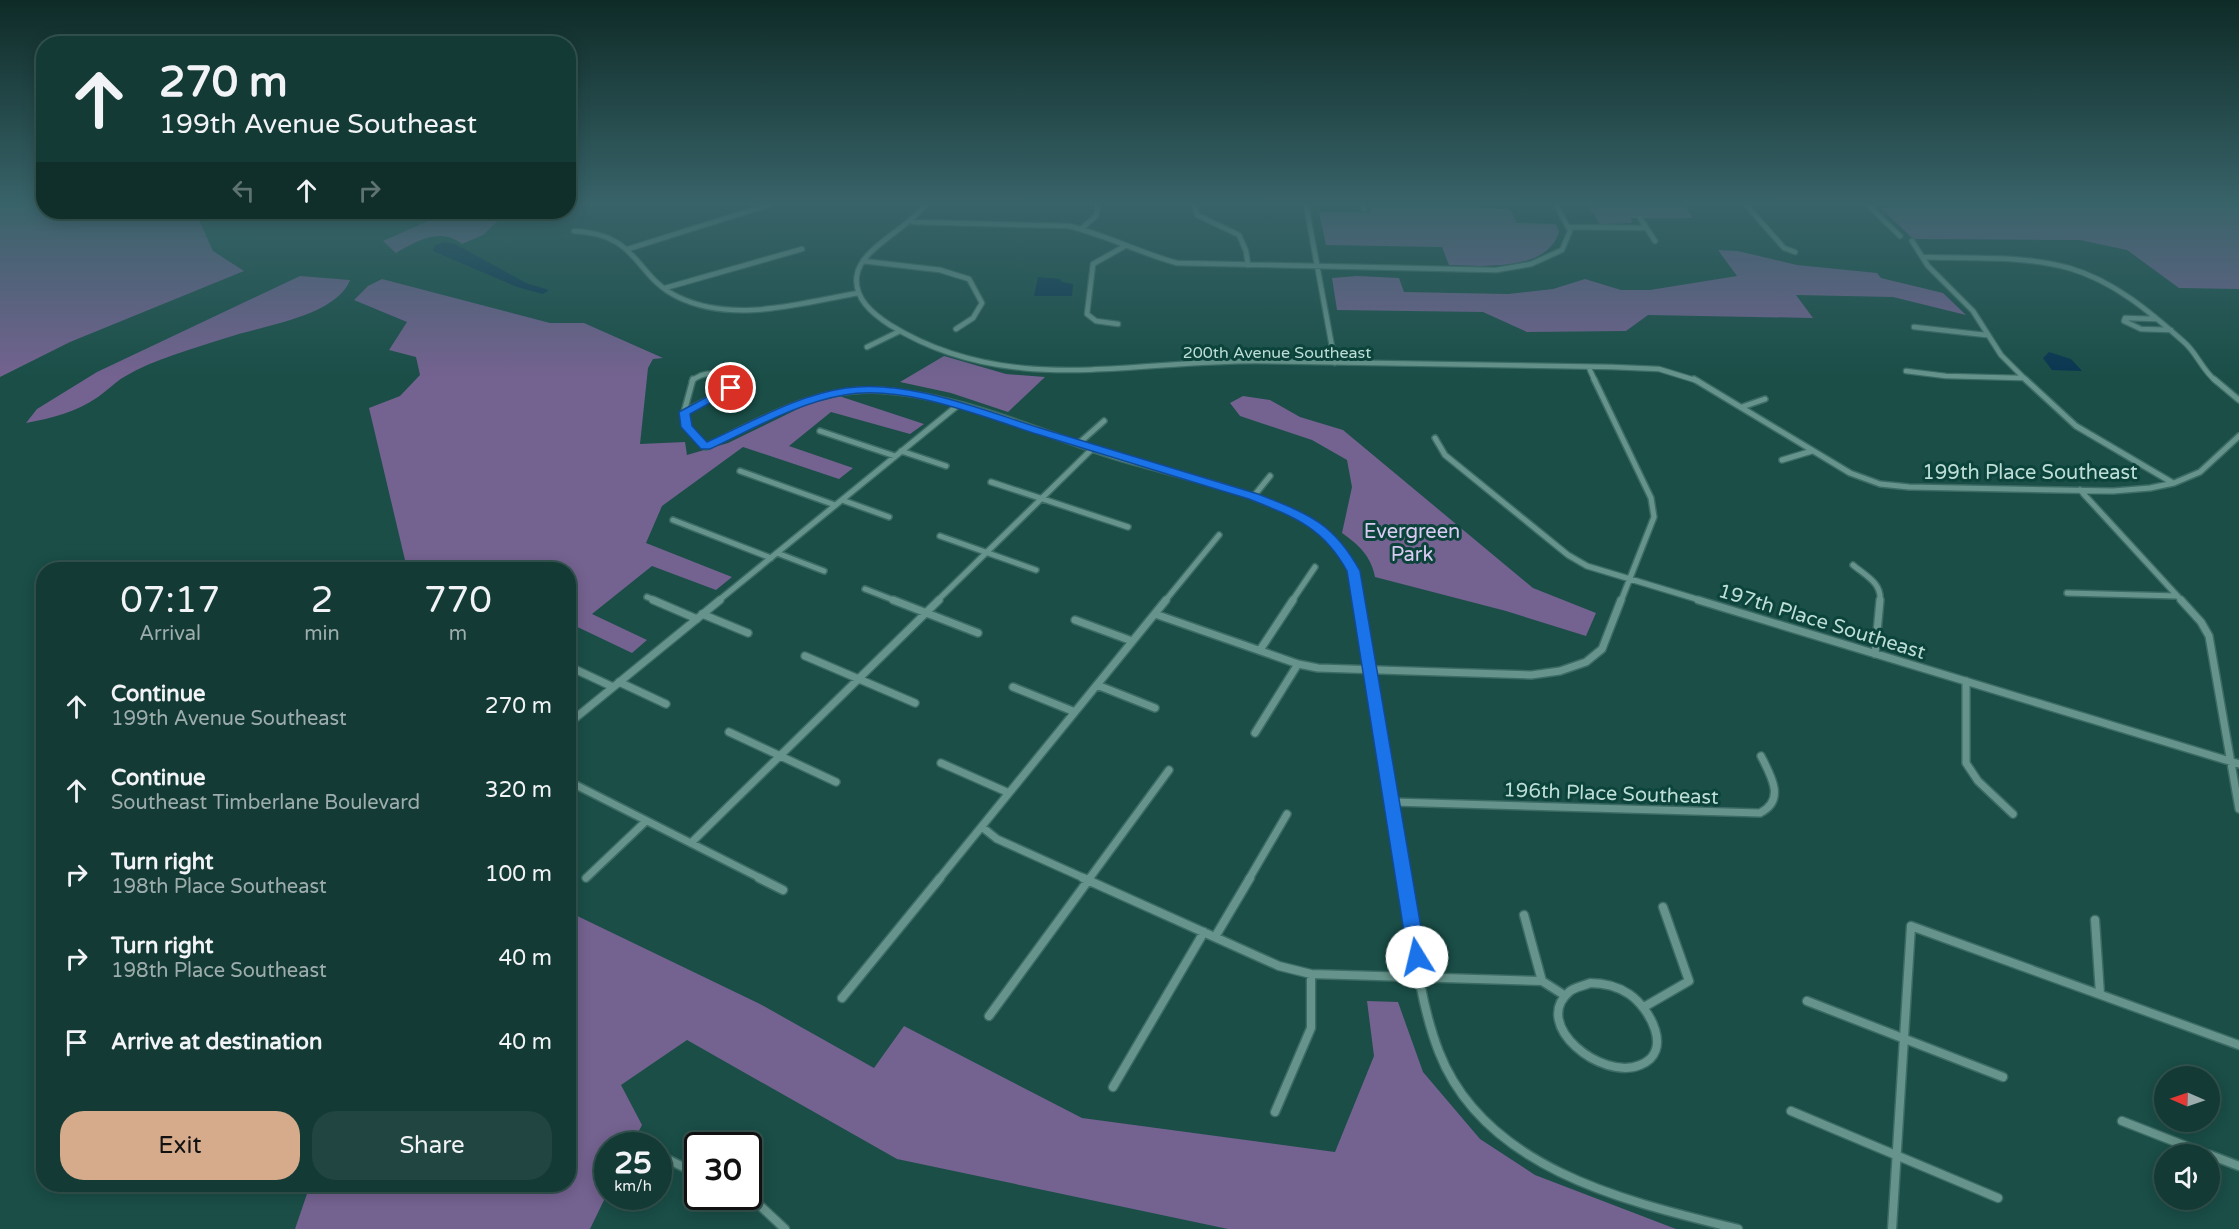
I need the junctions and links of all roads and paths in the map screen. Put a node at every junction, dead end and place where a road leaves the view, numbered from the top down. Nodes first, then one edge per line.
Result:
1 (641, 262) edge
2 (755, 262) edge
3 (862, 262) edge
4 (875, 262) edge
5 (1096, 262) edge
6 (1183, 262) edge
7 (1248, 262) edge
8 (1317, 262) edge
9 (1529, 262) edge
10 (1926, 262) edge
11 (2036, 262) edge
12 (1248, 266) junction
13 (1318, 267) junction
14 (665, 288) junction
15 (858, 293) junction
16 (2157, 319) junction
17 (1118, 324) dead end
18 (1914, 327) dead end
19 (956, 329) dead end
20 (2171, 330) junction
21 (900, 331) junction
22 (1986, 335) junction
23 (867, 347) dead end
24 (1335, 363) junction
25 (1590, 368) junction
26 (1906, 371) dead end
27 (1682, 374) joint
28 (2022, 378) junction
29 (1765, 399) dead end
30 (2239, 400) edge
31 (957, 406) junction
32 (1742, 407) junction
33 (684, 412) junction
34 (1104, 421) dead end
35 (820, 431) dead end
36 (2239, 436) edge
37 (1436, 438) dead end
38 (1078, 444) junction
39 (1092, 449) junction
40 (1812, 450) junction
41 (901, 451) junction
42 (895, 456) junction
43 (1782, 460) dead end
44 (946, 466) dead end
45 (740, 471) dead end
46 (1270, 476) dead end
47 (991, 482) dead end
48 (2174, 483) junction
49 (2080, 490) junction
50 (1253, 496) junction
51 (1041, 499) junction
52 (842, 500) junction
53 (835, 505) junction
54 (890, 517) dead end
55 (673, 520) dead end
56 (1128, 527) dead end
57 (1219, 535) dead end
58 (940, 536) dead end
59 (777, 553) junction
60 (987, 553) junction
61 (771, 558) junction
62 (1853, 565) dead end
63 (1315, 567) dead end
64 (1036, 570) dead end
65 (824, 571) dead end
66 (1629, 581) junction
67 (865, 589) dead end
68 (2067, 593) dead end
69 (2176, 596) junction
70 (647, 597) dead end
71 (926, 612) junction
72 (1155, 614) junction
73 (700, 616) junction
74 (1076, 620) dead end
75 (748, 633) dead end
76 (978, 633) dead end
77 (1132, 641) junction
78 (1260, 650) junction
79 (1875, 654) junction
80 (805, 656) dead end
81 (1298, 664) junction
82 (576, 669) edge
83 (1371, 672) junction
84 (859, 679) junction
85 (1966, 681) junction
86 (616, 685) junction
87 (1097, 685) junction
88 (1013, 687) dead end
89 (915, 703) dead end
90 (666, 704) dead end
91 (1155, 708) dead end
92 (1075, 712) junction
93 (576, 718) edge
94 (729, 732) dead end
95 (1255, 733) dead end
96 (780, 756) junction
97 (1761, 756) dead end
98 (2230, 761) junction
99 (941, 763) dead end
100 (2239, 764) edge
101 (1169, 770) dead end
102 (836, 782) dead end
103 (576, 785) edge
104 (1009, 793) junction
105 (1393, 802) junction
106 (2239, 809) edge
107 (1287, 814) dead end
108 (2013, 814) dead end
109 (646, 821) junction
110 (982, 827) junction
111 (691, 843) junction
112 (586, 878) dead end
113 (1088, 879) junction
114 (783, 890) dead end
115 (1664, 907) dead end
116 (1524, 915) dead end
117 (2095, 920) dead end
118 (1204, 932) junction
119 (1215, 937) junction
120 (1311, 974) junction
121 (1421, 976) junction
122 (1542, 981) junction
123 (2100, 994) junction
124 (1564, 995) junction
125 (842, 998) dead end
126 (1806, 1001) dead end
127 (1644, 1006) junction
128 (989, 1016) dead end
129 (1904, 1039) junction
130 (2239, 1045) edge
131 (2003, 1077) dead end
132 (1113, 1087) dead end
133 (1791, 1111) dead end
134 (1275, 1112) dead end
135 (2122, 1121) dead end
136 (2181, 1144) edge
137 (1897, 1155) junction
138 (2220, 1159) edge
139 (2239, 1166) edge
140 (1998, 1198) dead end
141 (762, 1208) edge
142 (785, 1229) edge
143 (1738, 1229) edge
144 (1892, 1229) edge

1 - 14 street
2 - 14 street
3 - 15 street
4 - 19 street
5 - 17 street
6 - 12 street
7 - 12 street
8 - 13 street
9 - 13 street
10 - 22 street
11 - 16 street
12 - 13 street
13 - 24 street
14 - 15 street
15 - 21 street, 200th Avenue Southeast
16 - 20 street
16 - 20 street
18 - 22 street
20 - 30 street
21 - 23 street
21 - 24 street, 200th Avenue Southeast
22 - 28 street
24 - 25 street, 200th Avenue Southeast
25 - 27 street, 200th Avenue Southeast
25 - 66 street
26 - 28 street
27 - 32 street, 199th Place Southeast
28 - 48 street
29 - 32 street
31 - 33 street
31 - 38 street
31 - 41 street
32 - 40 street, 199th Place Southeast
33 - 33 street
34 - 38 street
35 - 42 street
36 - 48 street, 199th Place Southeast
37 - 66 street, 197th Place Southeast
38 - 39 street
39 - 50 street
39 - 51 street
40 - 43 street
40 - 49 street, 199th Place Southeast
41 - 42 street
41 - 44 street
42 - 52 street
45 - 53 street
46 - 50 street
47 - 51 street
48 - 49 street, 199th Place Southeast
49 - 69 street
50 - 83 street
51 - 56 street
51 - 60 street
52 - 53 street
52 - 54 street
53 - 59 street
55 - 61 street
57 - 72 street
58 - 60 street
59 - 61 street
59 - 65 street
60 - 64 street
60 - 71 street
61 - 73 street
62 - 79 street
63 - 78 street
66 - 79 street, 197th Place Southeast
66 - 83 street
67 - 71 street
68 - 69 street
69 - 98 street
70 - 73 street
71 - 76 street
71 - 84 street
72 - 77 street
72 - 78 street
73 - 75 street
73 - 86 street
74 - 77 street
77 - 87 street
78 - 81 street
79 - 85 street, 197th Place Southeast
80 - 84 street
81 - 83 street
81 - 95 street
82 - 86 street
83 - 105 street
84 - 89 street
84 - 96 street
85 - 98 street, 197th Place Southeast
85 - 108 street
86 - 90 street
86 - 93 street
87 - 91 street
87 - 92 street
88 - 92 street
92 - 104 street
94 - 96 street
96 - 102 street
96 - 111 street
97 - 105 street, 196th Place Southeast
98 - 100 street, 197th Place Southeast
98 - 106 street
99 - 104 street
101 - 113 street
103 - 109 street
104 - 110 street
105 - 121 street
107 - 119 street
109 - 111 street
109 - 112 street
110 - 113 street
110 - 125 street
111 - 114 street
113 - 118 street
113 - 128 street
115 - 127 street
116 - 122 street
117 - 123 street
118 - 119 street
118 - 132 street
119 - 120 street
120 - 121 street
120 - 134 street
121 - 122 street
121 - 143 street
122 - 124 street
123 - 129 street
123 - 130 street
124 - 127 street
124 - 127 street
126 - 129 street
129 - 131 street
129 - 137 street
133 - 137 street
135 - 136 street
137 - 140 street
137 - 144 street
138 - 139 street
141 - 142 street

